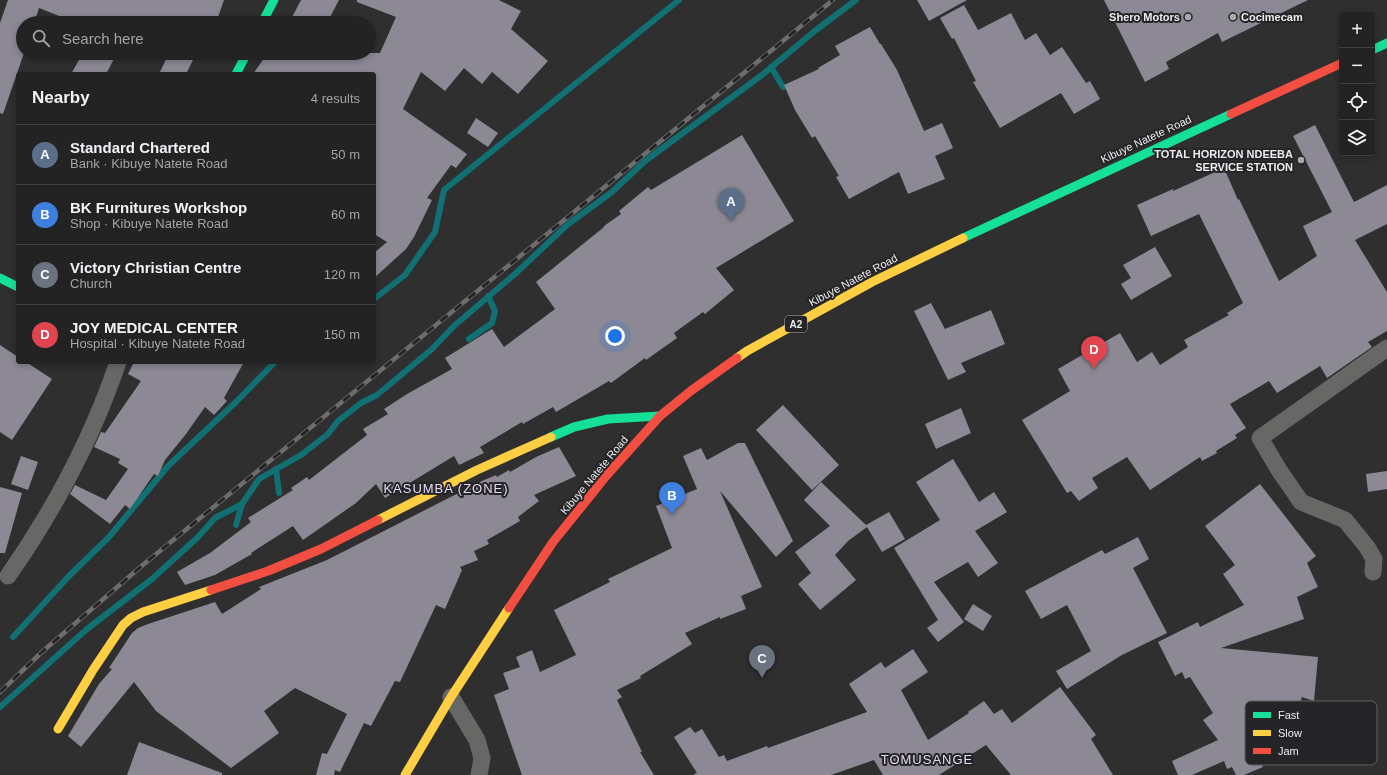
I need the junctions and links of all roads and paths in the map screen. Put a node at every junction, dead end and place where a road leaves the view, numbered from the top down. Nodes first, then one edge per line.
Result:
1 (274, 0) edge
2 (266, 16) edge
3 (1387, 43) edge
4 (1375, 49) edge
5 (243, 60) edge
6 (1339, 64) edge
7 (237, 72) edge
8 (0, 278) edge
9 (16, 286) edge
10 (1387, 348) edge
11 (117, 364) edge
12 (660, 416) junction
13 (1373, 572) dead end
14 (8, 576) dead end
15 (451, 697) junction
16 (58, 729) dead end
17 (405, 775) edge
18 (480, 775) edge

1 - 2 main road
3 - 4 main road
5 - 7 main road
6 - 12 main road, Kibuye Natete Road / A2
8 - 9 main road
10 - 13 street
11 - 14 street
12 - 15 main road, Kibuye Natete Road / A2
12 - 16 main road
15 - 17 main road, Kibuye Natete Road / A2
15 - 18 street

